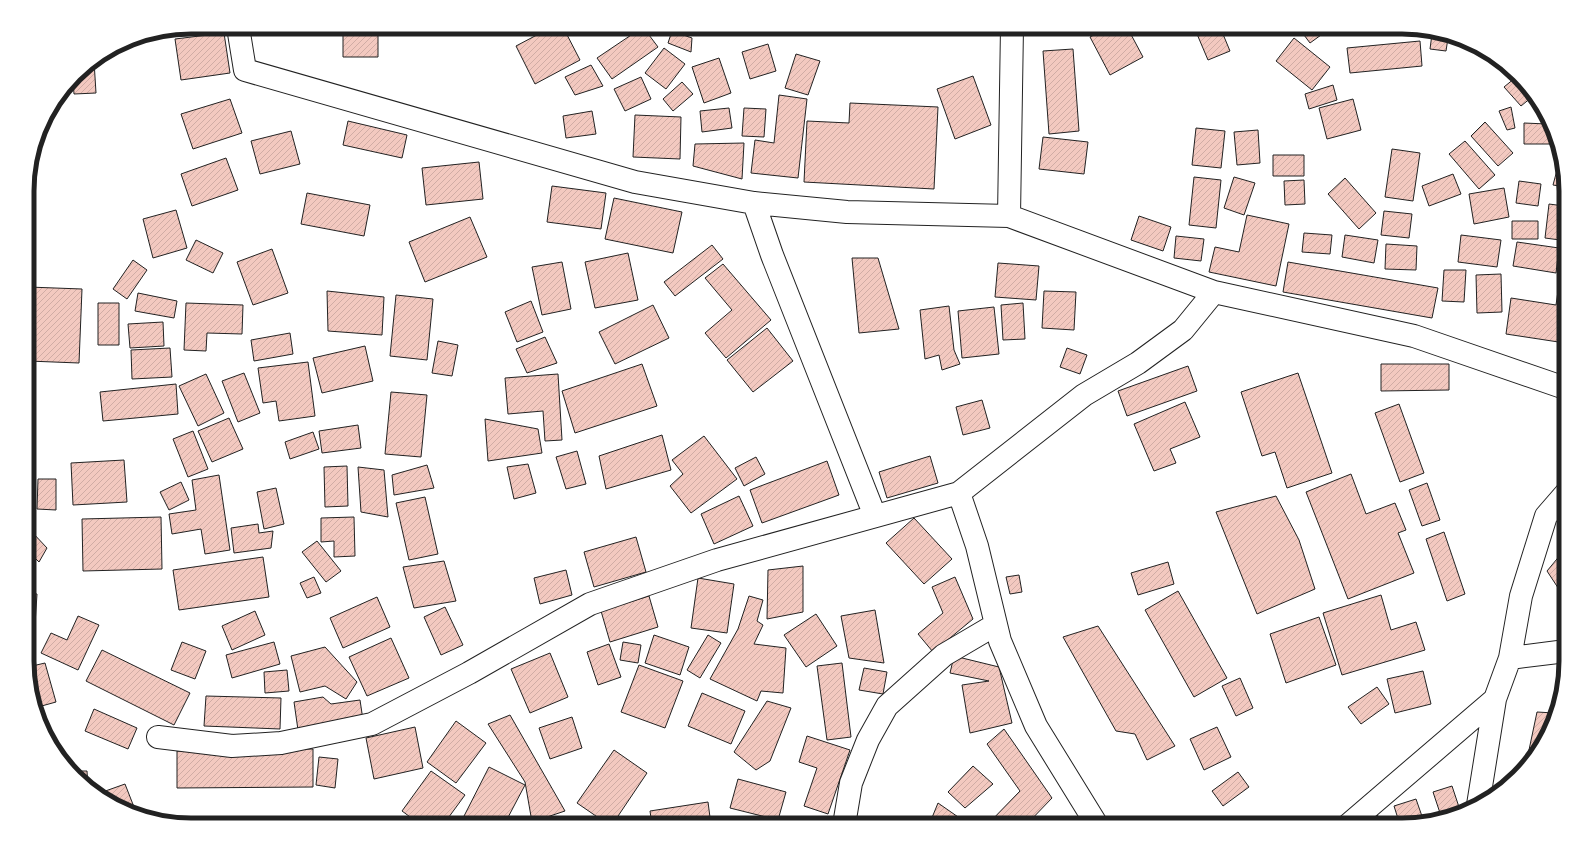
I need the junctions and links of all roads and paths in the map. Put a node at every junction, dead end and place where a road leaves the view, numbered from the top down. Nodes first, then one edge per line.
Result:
1 (239, 34) edge
2 (1012, 34) edge
3 (754, 203) junction
4 (1009, 216) junction
5 (1214, 292) junction
6 (1559, 381) edge
7 (959, 493) junction
8 (1559, 501) edge
9 (876, 516) junction
10 (995, 625) junction
11 (1559, 652) edge
12 (1510, 658) junction
13 (1495, 698) junction
14 (158, 737) dead end
15 (1479, 798) edge
16 (845, 818) edge
17 (1093, 818) edge
18 (1356, 818) edge

1 - 3 street
2 - 4 street
3 - 4 street
3 - 9 street
4 - 5 street
5 - 6 street
5 - 7 street
7 - 9 street
7 - 10 street
8 - 12 street
9 - 14 street
10 - 16 street
10 - 17 street
11 - 12 street
12 - 13 street
13 - 15 street
13 - 18 street

